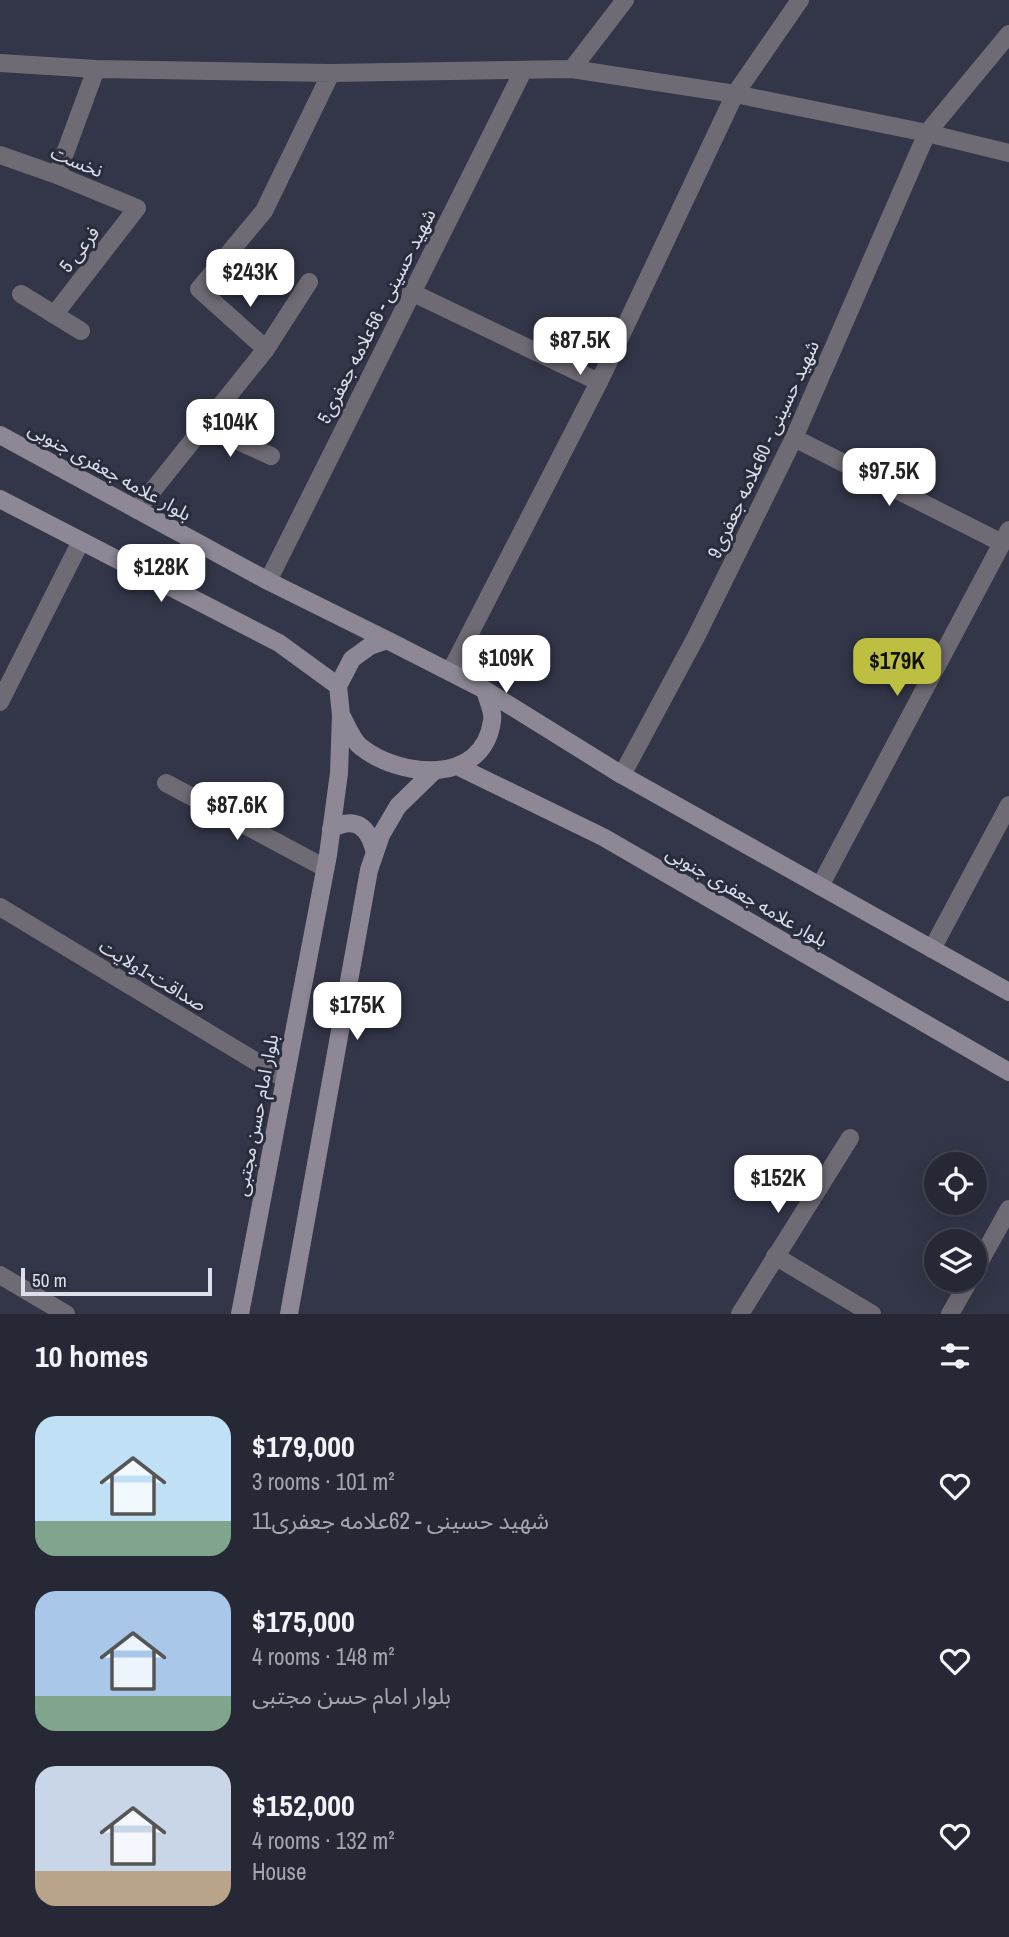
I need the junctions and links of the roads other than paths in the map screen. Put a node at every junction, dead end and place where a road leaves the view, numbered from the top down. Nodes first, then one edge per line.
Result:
1 (625, 0) edge
2 (800, 0) edge
3 (1009, 34) edge
4 (0, 63) edge
5 (96, 69) junction
6 (572, 69) junction
7 (523, 71) junction
8 (331, 73) junction
9 (735, 94) junction
10 (927, 134) junction
11 (1009, 153) edge
12 (0, 155) edge
13 (57, 175) junction
14 (137, 208) joint
15 (309, 282) dead end
16 (411, 292) junction
17 (21, 294) dead end
18 (54, 315) junction
19 (81, 331) dead end
20 (266, 349) junction
21 (599, 382) junction
22 (205, 426) junction
23 (0, 435) edge
24 (794, 438) junction
25 (271, 456) dead end
26 (0, 499) edge
27 (137, 510) junction
28 (1005, 537) edge
29 (81, 541) junction
30 (268, 581) junction
31 (387, 640) junction
32 (450, 671) junction
33 (338, 686) junction
34 (485, 690) junction
35 (0, 702) edge
36 (341, 715) junction
37 (459, 766) junction
38 (434, 771) junction
39 (622, 775) junction
40 (166, 783) dead end
41 (1009, 805) edge
42 (331, 829) junction
43 (375, 853) junction
44 (325, 868) junction
45 (820, 886) junction
46 (0, 907) edge
47 (932, 949) junction
48 (1009, 992) edge
49 (1009, 1072) edge
50 (285, 1080) junction
51 (850, 1138) dead end
52 (1009, 1209) edge
53 (987, 1248) edge
54 (775, 1256) junction
55 (0, 1275) edge
56 (963, 1292) edge
57 (66, 1314) edge
58 (240, 1314) edge
59 (289, 1314) edge
60 (740, 1314) edge
61 (872, 1314) edge
62 (950, 1314) edge

1 - 6 street
2 - 9 street
3 - 10 street, 9شهید حسینی - 60علامه جعفری
4 - 5 street
5 - 8 street
5 - 13 street
6 - 7 street
6 - 9 street
7 - 8 street
7 - 16 street, 5شهید حسینی - 56علامه جعفری
8 - 20 street
9 - 10 street
9 - 21 street
10 - 11 street
10 - 24 street, 9شهید حسینی - 60علامه جعفری
12 - 13 street, نخست
13 - 14 street, نخست
14 - 18 street, فرعی 5
15 - 20 street
16 - 21 street
16 - 30 street, 5شهید حسینی - 56علامه جعفری
17 - 18 street
18 - 19 street
20 - 22 street
21 - 32 street
22 - 25 street
22 - 27 street
23 - 27 main road, بلوار علامه جعفری جنوبی
24 - 28 street
24 - 39 street, 9شهید حسینی - 60علامه جعفری
26 - 29 main road
27 - 30 main road, بلوار علامه جعفری جنوبی
28 - 45 street
29 - 33 main road
29 - 35 street
30 - 31 main road, بلوار علامه جعفری جنوبی
31 - 32 main road
31 - 33 main road
32 - 34 main road
33 - 36 main road
34 - 37 main road
34 - 39 main road
36 - 38 main road
36 - 42 main road, بلوار امام حسن مجتبی
37 - 38 main road
37 - 49 main road, بلوار علامه جعفری جنوبی
38 - 43 main road
39 - 45 main road
40 - 44 street
41 - 47 street
42 - 43 main road
42 - 44 main road, بلوار امام حسن مجتبی
43 - 59 main road
44 - 50 main road, بلوار امام حسن مجتبی
45 - 47 main road
46 - 50 street, صداقت-1ولایت
47 - 48 main road
50 - 58 main road, بلوار امام حسن مجتبی
51 - 54 street
52 - 53 street
54 - 60 street
54 - 61 street
55 - 57 street
56 - 62 street

